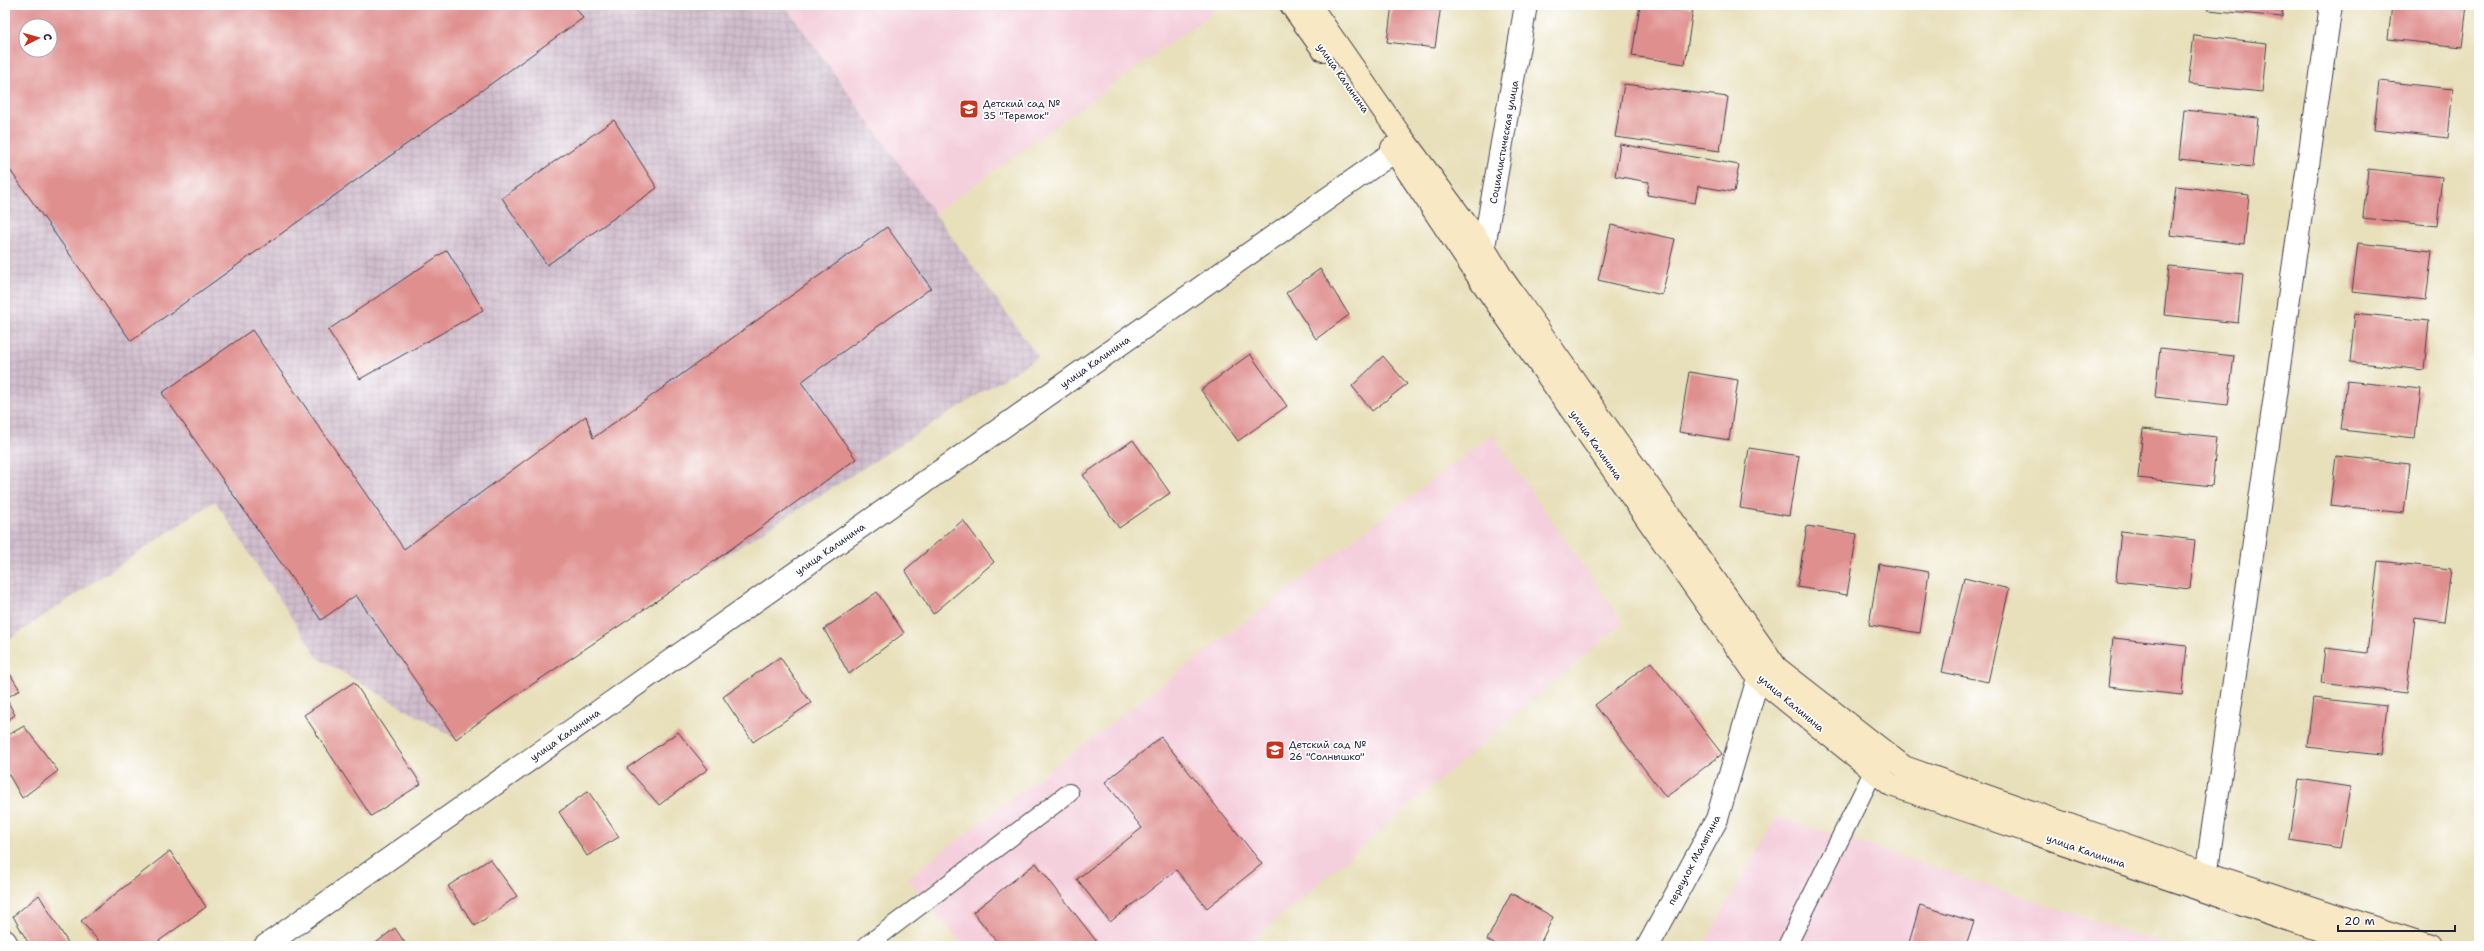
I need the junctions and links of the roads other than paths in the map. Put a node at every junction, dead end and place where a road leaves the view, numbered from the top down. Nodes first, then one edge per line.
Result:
1 (1291, 5) edge
2 (1310, 5) edge
3 (1526, 5) edge
4 (2331, 5) edge
5 (1395, 151) junction
6 (1484, 248) junction
7 (1479, 278) junction
8 (1758, 678) junction
9 (1874, 770) junction
10 (1069, 793) dead end
11 (2205, 881) junction
12 (5, 941) edge
13 (8, 946) edge
14 (265, 946) edge
15 (866, 946) edge
16 (1648, 946) edge
17 (1787, 946) edge
18 (2367, 946) edge
19 (2430, 946) edge

1 - 5 main road, улица Калинина
2 - 6 main road
3 - 6 street, Социалистическая улица
4 - 11 street
5 - 7 main road, улица Калинина
5 - 14 street, улица Калинина
6 - 7 street, Социалистическая улица
6 - 11 main road
7 - 8 main road, улица Калинина
8 - 9 main road, улица Калинина
8 - 16 street, переулок Малыгина
9 - 11 main road, улица Калинина
9 - 17 lane
10 - 15 lane
11 - 18 main road, улица Калинина
11 - 19 main road
12 - 13 street

